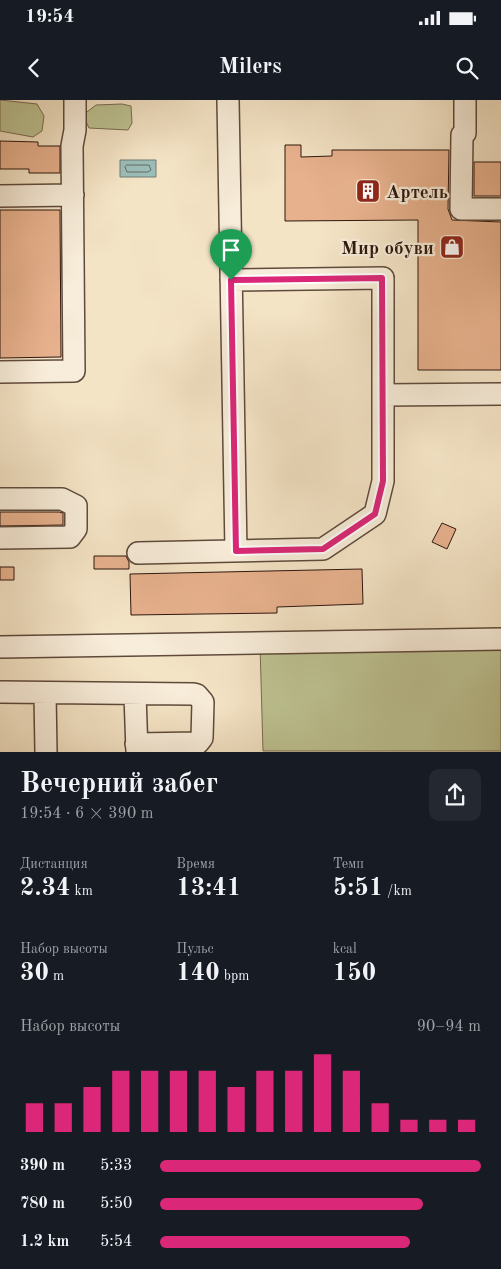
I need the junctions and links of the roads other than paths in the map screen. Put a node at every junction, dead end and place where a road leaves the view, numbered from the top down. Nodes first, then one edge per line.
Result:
1 (75, 100) edge
2 (228, 100) edge
3 (465, 100) edge
4 (73, 195) junction
5 (0, 196) edge
6 (501, 209) edge
7 (231, 280) junction
8 (0, 372) edge
9 (501, 394) edge
10 (383, 395) junction
11 (0, 499) edge
12 (0, 538) edge
13 (236, 551) junction
14 (138, 553) dead end
15 (501, 639) edge
16 (0, 647) edge
17 (0, 692) edge
18 (46, 694) junction
19 (135, 695) junction
20 (136, 748) edge
21 (46, 752) edge

1 - 4 street
2 - 7 street
3 - 6 street
4 - 5 street
4 - 8 street
7 - 10 street
7 - 13 street
9 - 10 street
10 - 13 street
11 - 12 street
13 - 14 street
15 - 16 street
17 - 18 street
18 - 19 street
18 - 21 street
19 - 20 street
19 - 20 street

